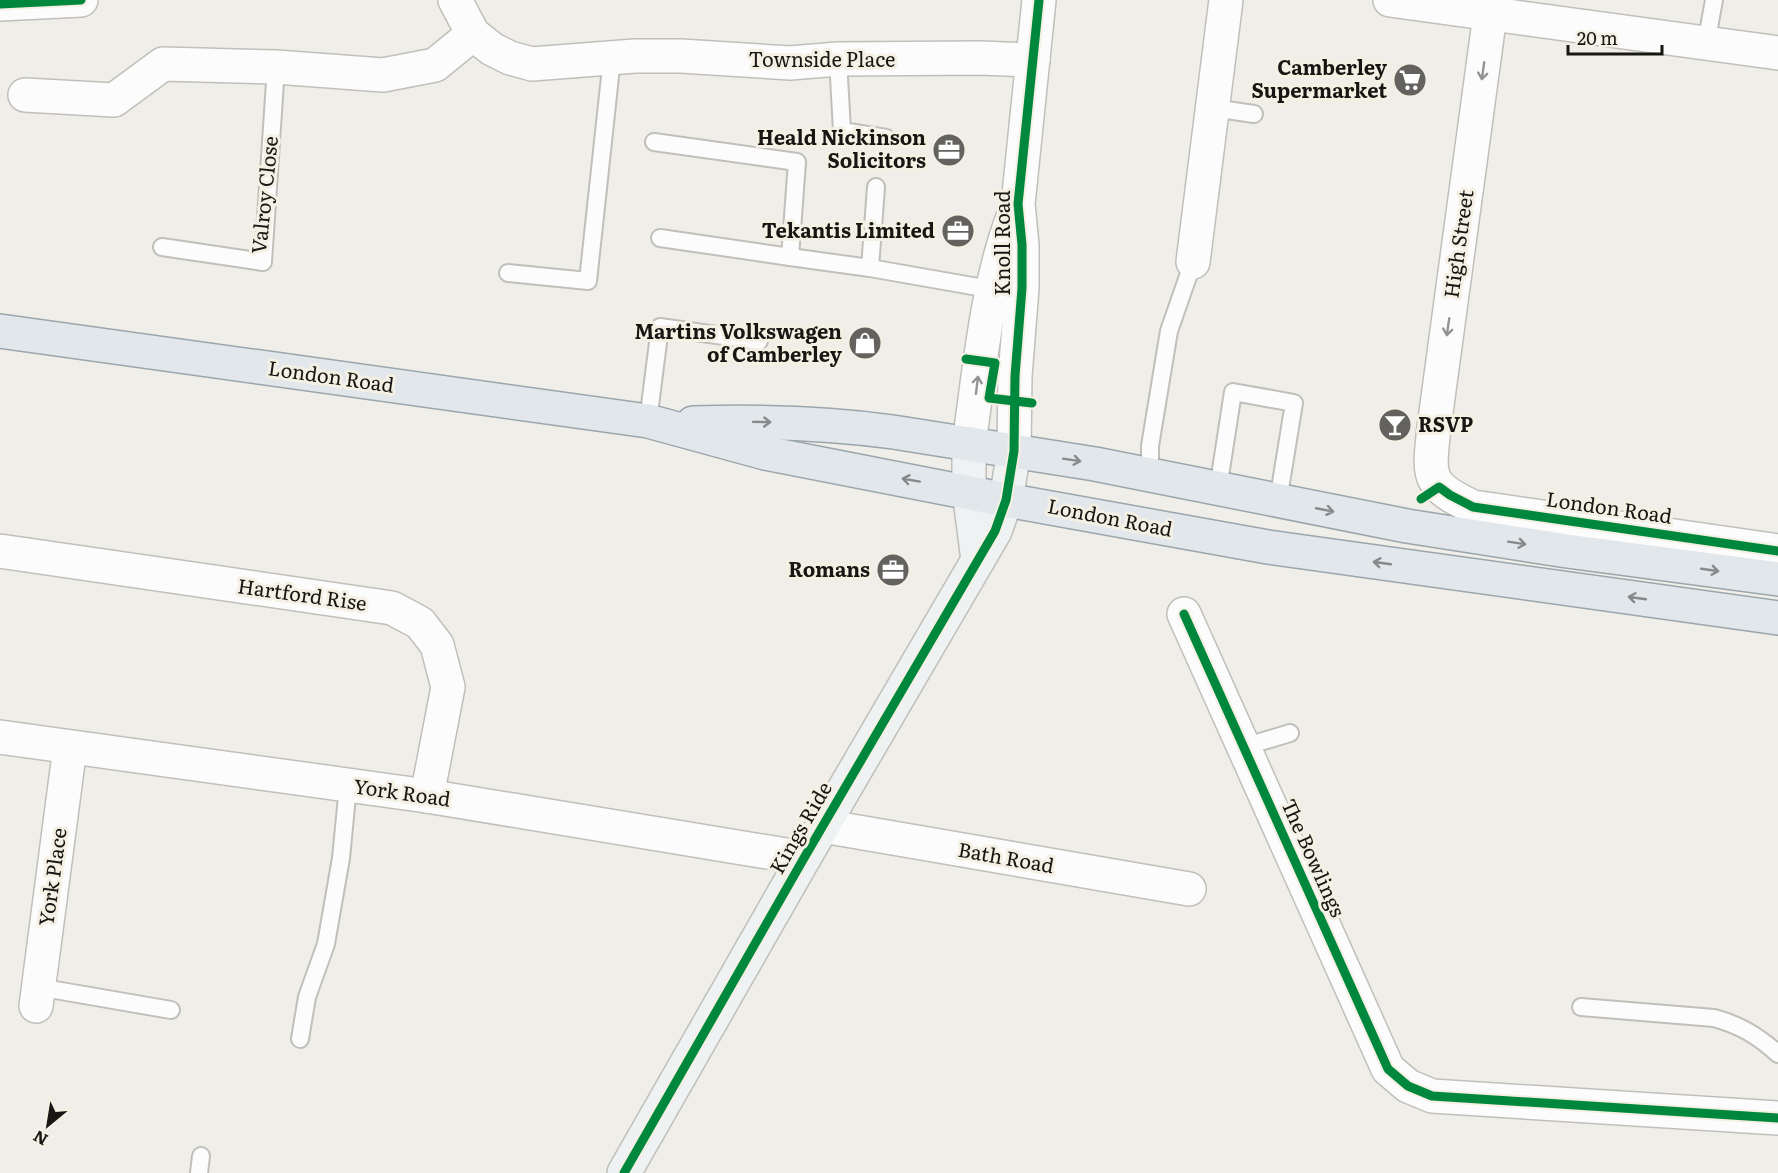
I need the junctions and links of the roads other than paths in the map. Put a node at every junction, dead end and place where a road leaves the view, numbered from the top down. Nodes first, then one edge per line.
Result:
1 (81, 0) edge
2 (455, 0) edge
3 (1039, 0) edge
4 (1226, 0) edge
5 (1390, 0) edge
6 (1714, 0) edge
7 (0, 4) edge
8 (1491, 7) edge
9 (473, 34) junction
10 (1706, 44) junction
11 (1778, 53) edge
12 (612, 58) junction
13 (838, 60) junction
14 (1033, 60) junction
15 (276, 67) junction
16 (25, 95) dead end
17 (1213, 108) junction
18 (1254, 114) dead end
19 (886, 138) dead end
20 (654, 142) dead end
21 (876, 187) dead end
22 (660, 238) dead end
23 (162, 247) dead end
24 (790, 257) junction
25 (1193, 262) joint
26 (870, 268) junction
27 (508, 273) dead end
28 (1008, 288) junction
29 (0, 331) edge
30 (759, 341) dead end
31 (655, 422) junction
32 (969, 443) junction
33 (1014, 451) junction
34 (1150, 474) junction
35 (1439, 487) joint
36 (1218, 489) junction
37 (969, 491) junction
38 (1006, 500) junction
39 (1278, 501) junction
40 (0, 551) edge
41 (1778, 551) edge
42 (978, 560) junction
43 (1778, 579) edge
44 (1184, 614) dead end
45 (1778, 618) edge
46 (1290, 733) dead end
47 (0, 738) edge
48 (70, 747) junction
49 (1244, 747) junction
50 (348, 786) junction
51 (427, 796) junction
52 (823, 826) junction
53 (804, 858) junction
54 (1189, 890) dead end
55 (37, 997) joint
56 (1581, 1007) dead end
57 (171, 1010) dead end
58 (300, 1039) dead end
59 (1778, 1054) edge
60 (1778, 1118) edge
61 (624, 1173) edge

1 - 7 street
2 - 9 street, Townside Place
3 - 14 street, Knoll Road
4 - 17 street
5 - 8 street
6 - 10 lane
8 - 10 street
8 -> 35 street, High Street
9 - 12 street, Townside Place
9 - 15 street
10 - 11 street
12 - 13 street, Townside Place
12 - 27 lane
13 - 14 street, Townside Place
13 - 19 lane
14 - 28 street, Knoll Road
15 - 16 street
15 - 23 lane, Valroy Close
17 - 18 lane
17 - 25 street
20 - 24 lane
21 - 26 lane
22 - 24 lane
24 - 26 lane
25 - 34 lane
26 - 28 lane
32 -> 28 street, Knoll Road
28 - 33 street, Knoll Road
29 - 31 main road, London Road
30 - 31 lane
31 -> 32 main road, London Road
37 -> 31 main road, London Road
32 - 33 main road, London Road
32 - 37 street
33 -> 34 main road, London Road
33 - 38 street, Kings Ride
34 - 36 main road, London Road
35 - 41 street, London Road
36 - 39 main road, London Road
36 - 39 lane
37 - 38 main road, London Road
37 - 42 street
38 - 42 street, Kings Ride
45 -> 38 main road, London Road
39 -> 43 main road, London Road
40 - 51 street, Hartford Rise
42 - 52 street, Kings Ride
44 - 49 street, The Bowlings
46 - 49 lane
47 - 48 street, York Road
48 - 50 street, York Road
48 - 55 street, York Place
49 - 60 street, The Bowlings
50 - 51 street, York Road
50 - 58 lane
51 - 53 street, York Road
52 - 53 street, Kings Ride
52 - 54 street, Bath Road
53 - 61 street, Kings Ride
55 - 57 lane
56 - 59 lane

